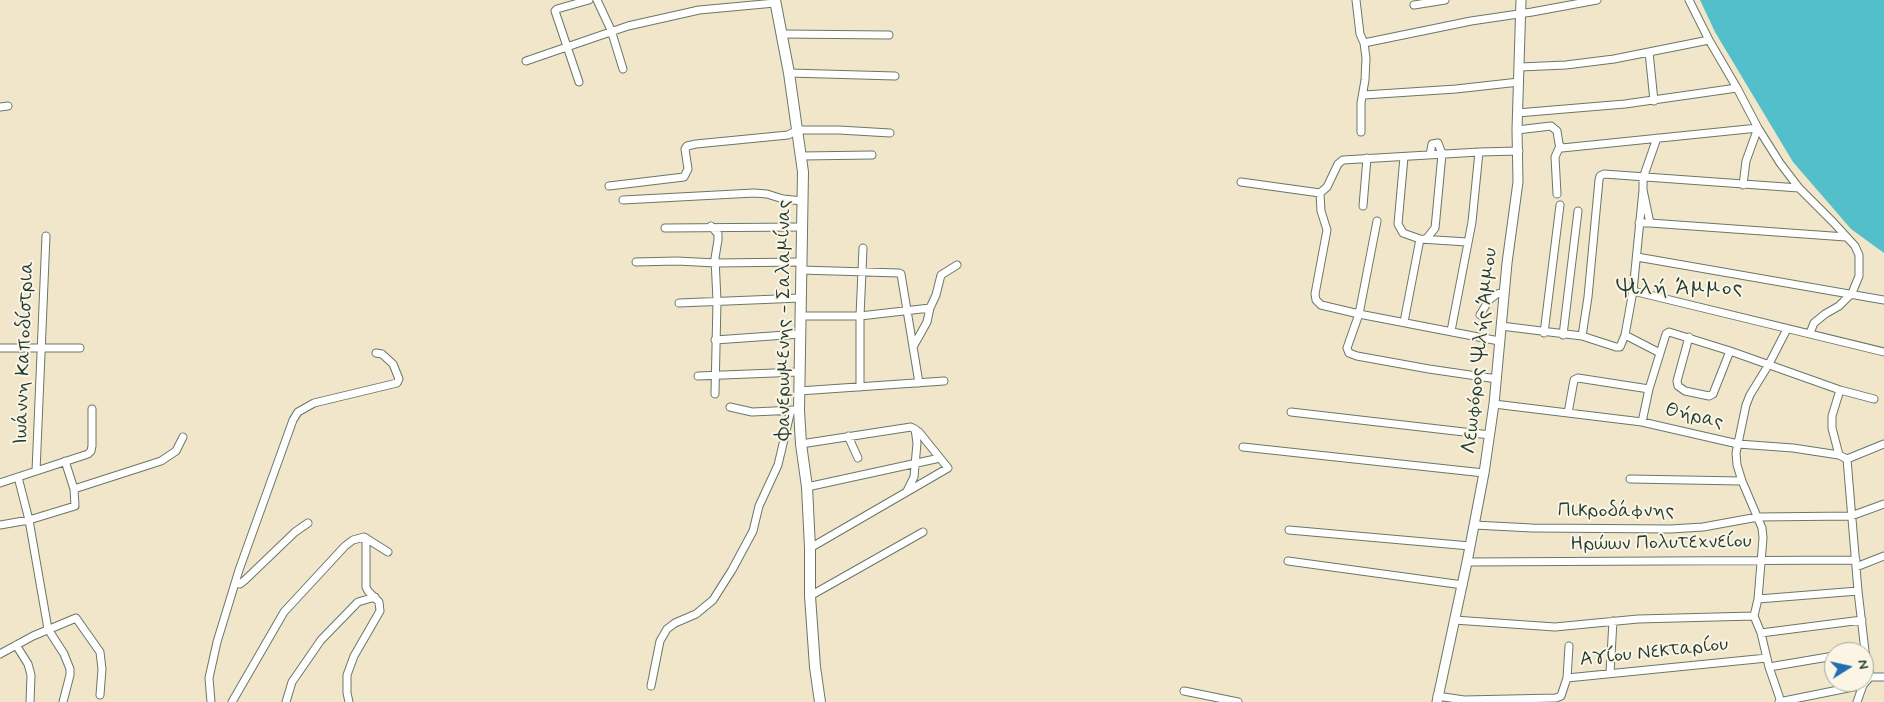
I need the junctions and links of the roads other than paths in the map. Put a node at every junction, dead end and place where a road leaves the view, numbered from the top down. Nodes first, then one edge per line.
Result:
1 (589, 0) edge
2 (597, 0) edge
3 (1356, 0) edge
4 (1445, 0) edge
5 (1521, 0) edge
6 (1597, 0) edge
7 (1689, 0) edge
8 (775, 2) edge
9 (1414, 5) dead end
10 (1520, 14) junction
11 (612, 30) junction
12 (780, 34) junction
13 (889, 35) dead end
14 (1709, 40) junction
15 (1364, 44) junction
16 (567, 46) junction
17 (1649, 52) junction
18 (526, 61) dead end
19 (1520, 67) junction
20 (623, 69) dead end
21 (789, 73) junction
22 (895, 76) dead end
23 (579, 82) dead end
24 (1518, 82) junction
25 (1737, 88) junction
26 (1364, 95) junction
27 (1654, 101) junction
28 (8, 106) dead end
29 (0, 107) edge
30 (1517, 114) junction
31 (1758, 128) junction
32 (798, 130) junction
33 (1517, 130) junction
34 (1361, 132) dead end
35 (890, 133) dead end
36 (1657, 138) junction
37 (1560, 146) junction
38 (1519, 151) junction
39 (1479, 152) junction
40 (1442, 154) junction
41 (872, 155) dead end
42 (1430, 155) junction
43 (802, 156) junction
44 (1404, 157) junction
45 (1367, 158) junction
46 (1643, 178) junction
47 (1241, 182) dead end
48 (1743, 185) junction
49 (609, 186) dead end
50 (1798, 188) junction
51 (1644, 190) junction
52 (1320, 193) junction
53 (1557, 194) dead end
54 (623, 200) dead end
55 (803, 201) junction
56 (1560, 205) dead end
57 (1363, 206) dead end
58 (1578, 211) dead end
59 (1377, 221) dead end
60 (1650, 223) junction
61 (1639, 224) junction
62 (711, 226) junction
63 (802, 227) junction
64 (665, 228) dead end
65 (46, 236) dead end
66 (1846, 237) junction
67 (1423, 238) junction
68 (1467, 242) junction
69 (863, 248) dead end
70 (1637, 257) junction
71 (636, 262) dead end
72 (716, 264) junction
73 (957, 265) dead end
74 (801, 266) junction
75 (862, 273) junction
76 (1633, 291) junction
77 (1504, 292) junction
78 (1852, 293) junction
79 (801, 298) junction
80 (1884, 300) edge
81 (717, 301) junction
82 (679, 303) dead end
83 (930, 308) junction
84 (907, 310) junction
85 (1359, 314) junction
86 (1480, 315) dead end
87 (800, 316) junction
88 (860, 316) junction
89 (1404, 322) junction
90 (1501, 326) junction
91 (1787, 329) junction
92 (1451, 331) junction
93 (1544, 333) junction
94 (1810, 333) junction
95 (800, 334) junction
96 (1625, 334) junction
97 (1563, 335) junction
98 (1582, 336) junction
99 (1688, 338) junction
100 (715, 340) junction
101 (1499, 341) junction
102 (0, 348) edge
103 (80, 348) dead end
104 (913, 348) junction
105 (41, 349) junction
106 (1730, 351) junction
107 (1884, 352) edge
108 (376, 353) dead end
109 (1660, 353) junction
110 (1769, 364) junction
111 (799, 372) junction
112 (715, 375) junction
113 (698, 376) dead end
114 (1497, 380) junction
115 (944, 381) dead end
116 (919, 383) junction
117 (860, 387) junction
118 (1649, 389) junction
119 (1840, 390) junction
120 (799, 391) junction
121 (714, 394) dead end
122 (1874, 399) dead end
123 (1494, 404) junction
124 (730, 406) dead end
125 (92, 409) dead end
126 (795, 410) junction
127 (1291, 412) dead end
128 (1568, 413) junction
129 (1642, 422) junction
130 (915, 429) junction
131 (1490, 435) junction
132 (848, 436) junction
133 (183, 437) dead end
134 (801, 444) junction
135 (1738, 444) junction
136 (1884, 444) edge
137 (1243, 447) dead end
138 (1843, 457) junction
139 (858, 458) dead end
140 (940, 458) junction
141 (65, 461) junction
142 (914, 464) junction
143 (36, 471) junction
144 (1484, 474) junction
145 (18, 477) junction
146 (1630, 479) dead end
147 (1742, 481) junction
148 (0, 483) edge
149 (807, 487) junction
150 (74, 489) junction
151 (907, 491) junction
152 (1884, 504) edge
153 (1851, 516) junction
154 (1758, 517) junction
155 (29, 520) junction
156 (308, 522) dead end
157 (0, 525) edge
158 (1474, 525) junction
159 (1289, 530) dead end
160 (923, 532) dead end
161 (366, 538) junction
162 (1470, 546) junction
163 (810, 548) junction
164 (388, 552) dead end
165 (1884, 556) edge
166 (1760, 559) junction
167 (1288, 561) dead end
168 (1468, 562) junction
169 (1856, 563) junction
170 (236, 583) junction
171 (1463, 585) junction
172 (1858, 591) junction
173 (810, 596) junction
174 (375, 598) junction
175 (1758, 599) junction
176 (1754, 616) junction
177 (1454, 620) junction
178 (1862, 620) junction
179 (1614, 621) junction
180 (48, 629) junction
181 (1760, 633) junction
182 (1863, 642) edge
183 (16, 645) junction
184 (1569, 646) dead end
185 (0, 654) edge
186 (1767, 658) junction
187 (1824, 658) edge
188 (1769, 667) junction
189 (1610, 673) junction
190 (1567, 678) junction
191 (651, 686) dead end
192 (1184, 691) dead end
193 (1829, 692) edge
194 (100, 695) dead end
195 (1212, 699) edge
196 (1437, 699) edge
197 (30, 702) edge
198 (63, 702) edge
199 (211, 702) edge
200 (232, 702) edge
201 (286, 702) edge
202 (349, 702) edge
203 (820, 702) edge
204 (1238, 702) edge
205 (1780, 702) edge

1 - 16 street
2 - 11 street
3 - 15 street
4 - 9 street
5 - 10 street, Λεωφόρος Ψιλής Άμμου
6 - 10 street
7 - 14 street
8 - 11 street
8 - 12 main road, Φανερωμενης - Σαλαμίνας
10 - 15 street
10 - 19 street, Λεωφόρος Ψιλής Άμμου
11 - 16 street
11 - 20 street
12 - 13 street
12 - 21 main road, Φανερωμενης - Σαλαμίνας
14 - 17 street
14 - 25 street
15 - 26 street
16 - 18 street
16 - 23 street
17 - 19 street
17 - 27 street
19 - 24 street, Λεωφόρος Ψιλής Άμμου
21 - 22 street
21 - 32 main road, Φανερωμενης - Σαλαμίνας
24 - 26 street
24 - 30 street, Λεωφόρος Ψιλής Άμμου
25 - 27 street
25 - 31 street
26 - 34 street
27 - 30 street
28 - 29 street
30 - 33 street, Λεωφόρος Ψιλής Άμμου
31 - 36 street
31 - 48 street
31 - 50 street
32 - 35 street
32 - 43 main road, Φανερωμενης - Σαλαμίνας
32 - 49 street
33 - 37 street
33 - 38 street, Λεωφόρος Ψιλής Άμμου
36 - 37 street
36 - 46 street
37 - 53 street
38 - 39 street
38 - 77 street, Λεωφόρος Ψιλής Άμμου
39 - 40 street
39 - 68 street
40 - 42 street
40 - 42 street
40 - 67 street
41 - 43 street
42 - 44 street
43 - 55 main road, Φανερωμενης - Σαλαμίνας
44 - 45 street
44 - 67 street
45 - 52 street
45 - 57 street
46 - 48 street
46 - 51 street
46 - 98 street
47 - 52 street
48 - 50 street
50 - 66 street
51 - 60 street
51 - 61 street
52 - 85 street
54 - 55 street
55 - 63 main road, Φανερωμενης - Σαλαμίνας
56 - 93 street
58 - 97 street
59 - 85 street
60 - 61 street
60 - 66 street
61 - 70 street
62 - 63 street
62 - 64 street
62 - 72 street
63 - 74 main road, Φανερωμενης - Σαλαμίνας
65 - 105 street, Ιωάννη Καποδίστρια
66 - 78 street
67 - 68 street
67 - 89 street
68 - 92 street
69 - 75 street
70 - 76 street
70 - 78 street
71 - 72 street
72 - 74 street
72 - 81 street
73 - 83 street
74 - 75 street
74 - 79 main road, Φανερωμενης - Σαλαμίνας
75 - 84 street
75 - 88 street
76 - 91 street
76 - 96 street
77 - 86 street
77 - 90 street, Λεωφόρος Ψιλής Άμμου
78 - 80 street
78 - 94 street
79 - 81 street
79 - 87 main road, Φανερωμενης - Σαλαμίνας
81 - 82 street
81 - 100 street
83 - 84 street
83 - 104 street
84 - 88 street
84 - 104 street
85 - 89 street
85 - 114 street
87 - 88 street
87 - 95 main road, Φανερωμενης - Σαλαμίνας
88 - 117 street
89 - 92 street
90 - 93 street
90 - 101 street, Λεωφόρος Ψιλής Άμμου
91 - 94 street
91 - 110 street
92 - 101 street
93 - 97 street
94 - 107 street
95 - 100 street
95 - 111 main road, Φανερωμενης - Σαλαμίνας
96 - 98 street
96 - 109 street
97 - 98 street
99 - 106 street
99 - 106 street
99 - 109 street
100 - 112 street
101 - 114 street, Λεωφόρος Ψιλής Άμμου
102 - 105 street
103 - 105 street
104 - 116 street
105 - 143 street, Ιωάννη Καποδίστρια
106 - 110 street
108 - 170 street
109 - 118 street
110 - 119 street
110 - 135 street
111 - 112 street
111 - 120 main road, Φανερωμενης - Σαλαμίνας
112 - 113 street
112 - 121 street
114 - 123 street, Λεωφόρος Ψιλής Άμμου
115 - 116 street
116 - 117 street
117 - 120 street
118 - 128 street
118 - 129 street
119 - 122 street
119 - 138 street
120 - 126 main road, Φανερωμενης - Σαλαμίνας
123 - 128 street, Θήρας
123 - 131 street, Λεωφόρος Ψιλής Άμμου
124 - 126 street
125 - 141 street
126 - 134 main road, Φανερωμενης - Σαλαμίνας
126 - 191 street
127 - 131 street
128 - 129 street, Θήρας
129 - 135 street, Θήρας
130 - 132 street
130 - 140 street
130 - 142 street
131 - 144 street, Λεωφόρος Ψιλής Άμμου
132 - 134 street
132 - 139 street
133 - 150 street
134 - 149 main road, Φανερωμενης - Σαλαμίνας
135 - 138 street, Θήρας
135 - 147 street
136 - 138 street, Θήρας
137 - 144 street
138 - 153 street
140 - 142 street
140 - 151 street
141 - 143 street
141 - 150 street
142 - 149 street
142 - 151 street
143 - 145 street
144 - 158 street, Λεωφόρος Ψιλής Άμμου
145 - 148 street
145 - 155 street
146 - 147 street
147 - 154 street
149 - 163 main road, Φανερωμενης - Σαλαμίνας
150 - 155 street
151 - 163 street
152 - 153 street, Πικροδάφνης
153 - 154 street, Πικροδάφνης
153 - 169 street
154 - 158 street, Πικροδάφνης
154 - 166 street
155 - 157 street
155 - 180 street
156 - 170 street
158 - 162 street, Λεωφόρος Ψιλής Άμμου
159 - 162 street
160 - 173 street
161 - 164 street
161 - 174 street
161 - 200 street
162 - 168 street, Λεωφόρος Ψιλής Άμμου
163 - 173 main road, Φανερωμενης - Σαλαμίνας
165 - 169 street
166 - 168 street, Ηρώων Πολυτεχνείου
166 - 169 street, Ηρώων Πολυτεχνείου
166 - 175 street
167 - 171 street
168 - 171 street, Λεωφόρος Ψιλής Άμμου
169 - 172 street
170 - 199 street
171 - 177 street, Λεωφόρος Ψιλής Άμμου
172 - 175 street
172 - 178 street
173 - 203 main road, Φανερωμενης - Σαλαμίνας
174 - 201 street
174 - 202 street
175 - 176 street
176 - 179 street
176 - 181 street
177 - 179 street
177 - 196 street, Λεωφόρος Ψιλής Άμμου
178 - 181 street
178 - 182 street
179 - 189 street
180 - 183 street
180 - 194 street
180 - 198 street
181 - 186 street
183 - 185 street
183 - 197 street
184 - 190 street
186 - 188 street
186 - 189 street, Αγίου Νεκταρίου
187 - 188 street
188 - 205 street
189 - 190 street, Αγίου Νεκταρίου
190 - 196 street, Αγίου Νεκταρίου
192 - 195 street
193 - 205 street
195 - 204 street

